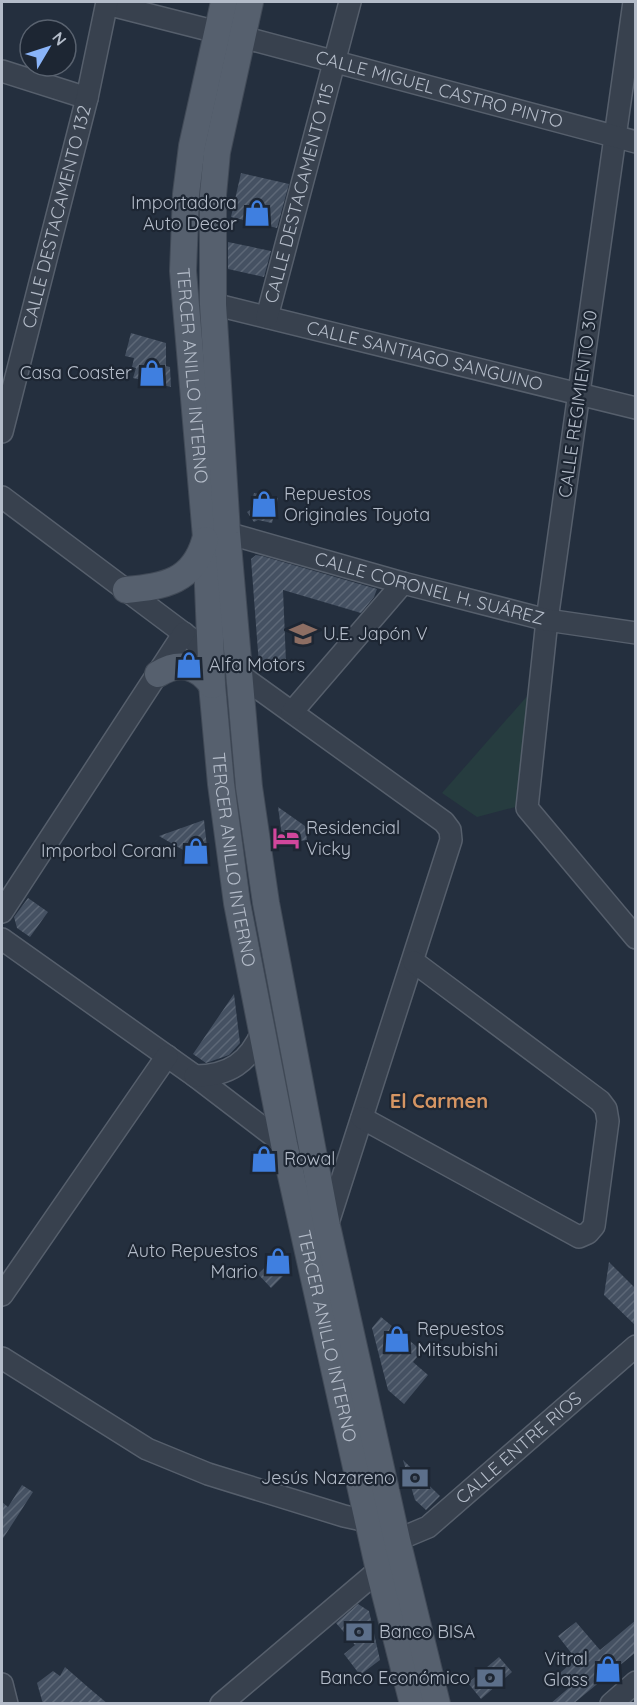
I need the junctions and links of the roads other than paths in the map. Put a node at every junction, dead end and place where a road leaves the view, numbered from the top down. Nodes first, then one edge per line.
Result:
1 (224, 2) edge
2 (250, 2) edge
3 (350, 2) edge
4 (634, 2) edge
5 (107, 3) edge
6 (217, 32) junction
7 (242, 38) junction
8 (334, 63) junction
9 (2, 71) edge
10 (87, 98) junction
11 (614, 136) junction
12 (636, 142) edge
13 (183, 271) junction
14 (213, 304) junction
15 (267, 317) junction
16 (579, 395) junction
17 (636, 408) edge
18 (2, 432) edge
19 (5, 508) edge
20 (220, 526) junction
21 (403, 584) junction
22 (126, 590) junction
23 (547, 620) junction
24 (184, 633) junction
25 (636, 633) edge
26 (210, 653) junction
27 (158, 674) junction
28 (240, 675) junction
29 (212, 685) junction
30 (292, 712) junction
31 (246, 744) junction
32 (2, 912) edge
33 (634, 932) edge
34 (2, 939) edge
35 (414, 962) junction
36 (262, 1032) junction
37 (167, 1056) junction
38 (195, 1076) junction
39 (362, 1118) junction
40 (284, 1144) junction
41 (330, 1186) junction
42 (315, 1287) junction
43 (2, 1295) edge
44 (349, 1326) junction
45 (636, 1346) edge
46 (2, 1358) edge
47 (335, 1374) junction
48 (368, 1410) junction
49 (368, 1521) junction
50 (397, 1540) junction
51 (379, 1570) junction
52 (636, 1682) edge
53 (2, 1684) edge
54 (7, 1704) edge
55 (220, 1704) edge
56 (413, 1704) edge
57 (437, 1704) edge
58 (611, 1704) edge

1 - 6 main road, TERCER ANILLO INTERNO
2 - 7 main road, TERCER ANILLO INTERNO
3 - 8 street, CALLE DESTACAMENTO 115
4 - 11 street, CALLE REGIMIENTO 30
5 - 6 street
5 - 10 street, CALLE DESTACAMENTO 132
6 - 13 main road, TERCER ANILLO INTERNO
7 - 8 street, CALLE MIGUEL CASTRO PINTO
7 - 14 main road, TERCER ANILLO INTERNO
8 - 11 street, CALLE MIGUEL CASTRO PINTO
8 - 15 street, CALLE DESTACAMENTO 115
9 - 10 street
10 - 18 street, CALLE DESTACAMENTO 132
11 - 12 street, CALLE MIGUEL CASTRO PINTO
11 - 16 street, CALLE REGIMIENTO 30
13 - 14 main road
13 - 20 main road, TERCER ANILLO INTERNO
14 - 15 street, CALLE SANTIAGO SANGUINO
14 - 20 main road, TERCER ANILLO INTERNO
15 - 16 street, CALLE SANTIAGO SANGUINO
16 - 17 street, CALLE SANTIAGO SANGUINO
16 - 23 street, CALLE REGIMIENTO 30
19 - 22 street
20 - 21 street, CALLE CORONEL H. SUÁREZ
20 - 22 main road
20 - 26 main road, TERCER ANILLO INTERNO
20 - 26 main road
20 - 28 main road, TERCER ANILLO INTERNO
21 - 23 street, CALLE CORONEL H. SUÁREZ
21 - 30 street
22 - 24 street
23 - 25 street, CALLE CORONEL H. SUÁREZ
23 - 33 street, CALLE REGIMIENTO 30
24 - 26 street
24 - 27 street
26 - 29 main road, TERCER ANILLO INTERNO
26 - 31 main road
27 - 29 main road
27 - 32 street
28 - 30 street
28 - 31 main road, TERCER ANILLO INTERNO
29 - 36 main road, TERCER ANILLO INTERNO
30 - 35 street
31 - 41 main road, TERCER ANILLO INTERNO
34 - 37 street
35 - 39 street
35 - 39 street
36 - 38 street
36 - 40 main road, TERCER ANILLO INTERNO
37 - 38 street
37 - 43 street
38 - 40 street
39 - 41 street
40 - 42 main road, TERCER ANILLO INTERNO
41 - 44 main road, TERCER ANILLO INTERNO
42 - 44 main road
42 - 47 main road, TERCER ANILLO INTERNO
44 - 48 main road, TERCER ANILLO INTERNO
45 - 50 street, CALLE ENTRE RIOS
46 - 49 street
47 - 48 main road
47 - 49 main road, TERCER ANILLO INTERNO
48 - 50 main road, TERCER ANILLO INTERNO
49 - 51 main road, TERCER ANILLO INTERNO
50 - 57 main road, TERCER ANILLO INTERNO
51 - 55 street
51 - 56 main road, TERCER ANILLO INTERNO
52 - 58 street
53 - 54 street

